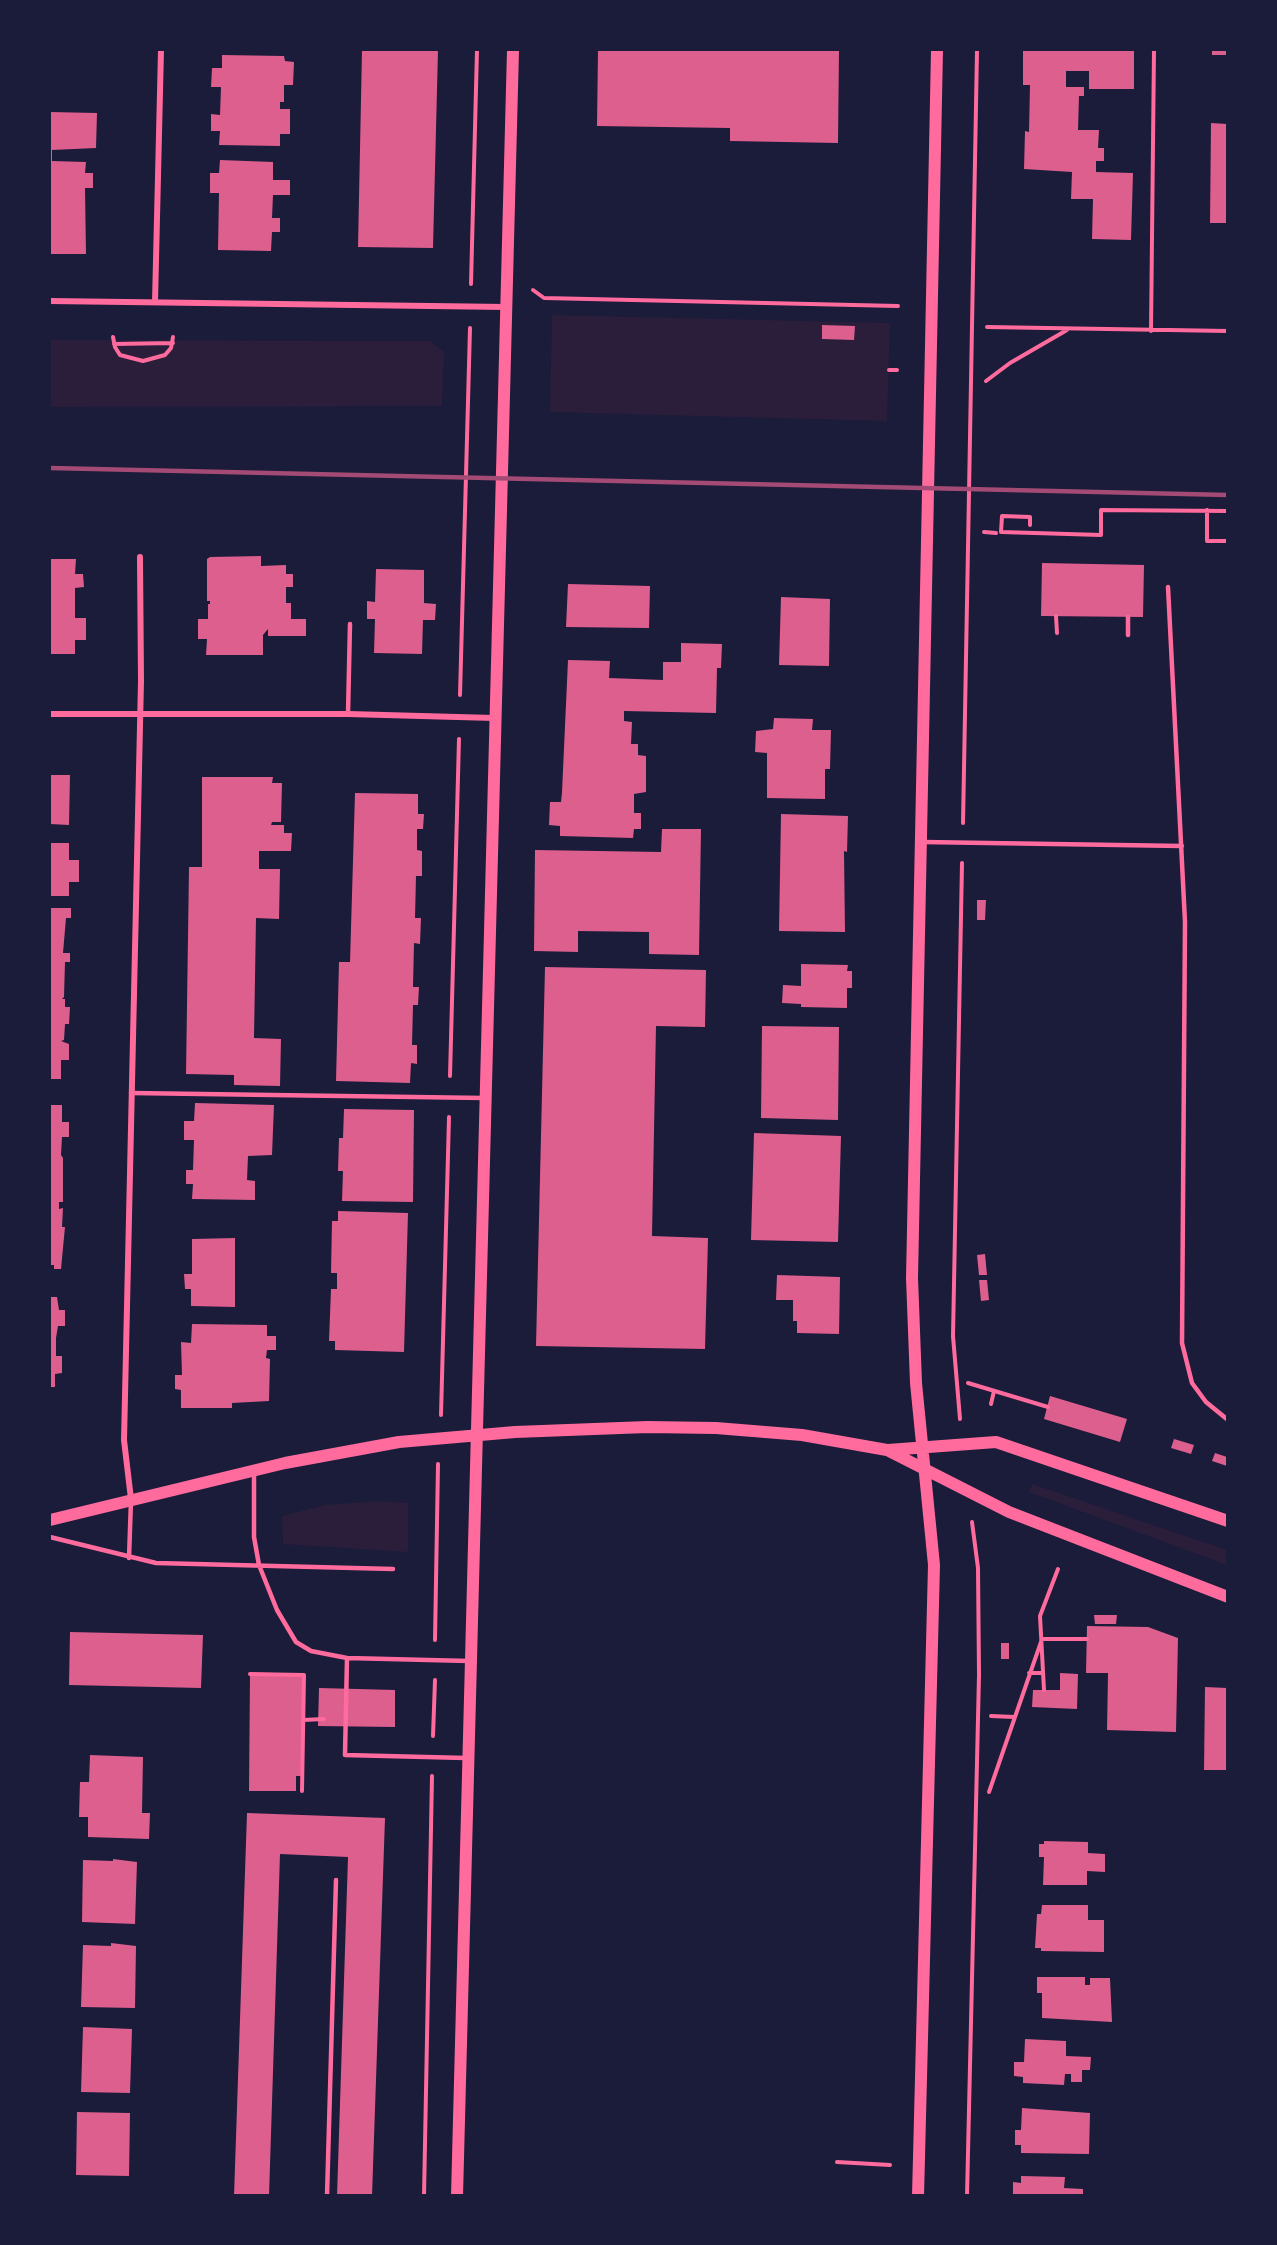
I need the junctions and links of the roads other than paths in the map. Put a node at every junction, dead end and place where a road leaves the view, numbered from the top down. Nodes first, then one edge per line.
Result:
1 (161, 50) edge
2 (513, 50) edge
3 (937, 50) edge
4 (50, 301) edge
5 (154, 302) junction
6 (506, 308) junction
7 (140, 557) dead end
8 (1168, 587) dead end
9 (1128, 617) dead end
10 (350, 624) dead end
11 (1128, 635) dead end
12 (50, 714) edge
13 (348, 714) junction
14 (140, 715) junction
15 (494, 718) junction
16 (920, 842) junction
17 (1182, 846) junction
18 (131, 1093) junction
19 (484, 1098) junction
20 (1227, 1420) edge
21 (478, 1435) junction
22 (923, 1447) junction
23 (887, 1450) junction
24 (927, 1469) junction
25 (255, 1471) junction
26 (131, 1499) junction
27 (50, 1520) edge
28 (1227, 1521) edge
29 (50, 1537) edge
30 (129, 1558) junction
31 (259, 1565) junction
32 (393, 1569) dead end
33 (1227, 1597) edge
34 (347, 1658) junction
35 (470, 1661) junction
36 (466, 1758) junction
37 (336, 1880) dead end
38 (327, 2196) edge
39 (457, 2196) edge
40 (918, 2196) edge

1 - 5 street
2 - 6 main road
3 - 16 main road
4 - 5 street
5 - 6 street
6 - 15 main road
7 - 14 street
8 - 17 lane
9 - 11 lane
10 - 13 lane
12 - 14 street
13 - 14 street
13 - 15 street
14 - 18 street
15 - 19 main road
16 - 17 lane
16 - 22 main road
17 - 20 lane
18 - 19 lane
18 - 26 street
19 - 21 main road
21 - 23 main road
21 - 25 main road
21 - 35 main road
22 - 23 main road
22 - 24 main road
22 - 28 main road
23 - 24 main road
24 - 33 main road
24 - 40 main road
25 - 26 main road
25 - 31 lane
26 - 27 main road
26 - 30 lane
29 - 30 lane
30 - 31 lane
31 - 32 lane
31 - 34 lane
34 - 35 lane
34 - 36 lane
35 - 36 main road
36 - 39 main road
37 - 38 lane

